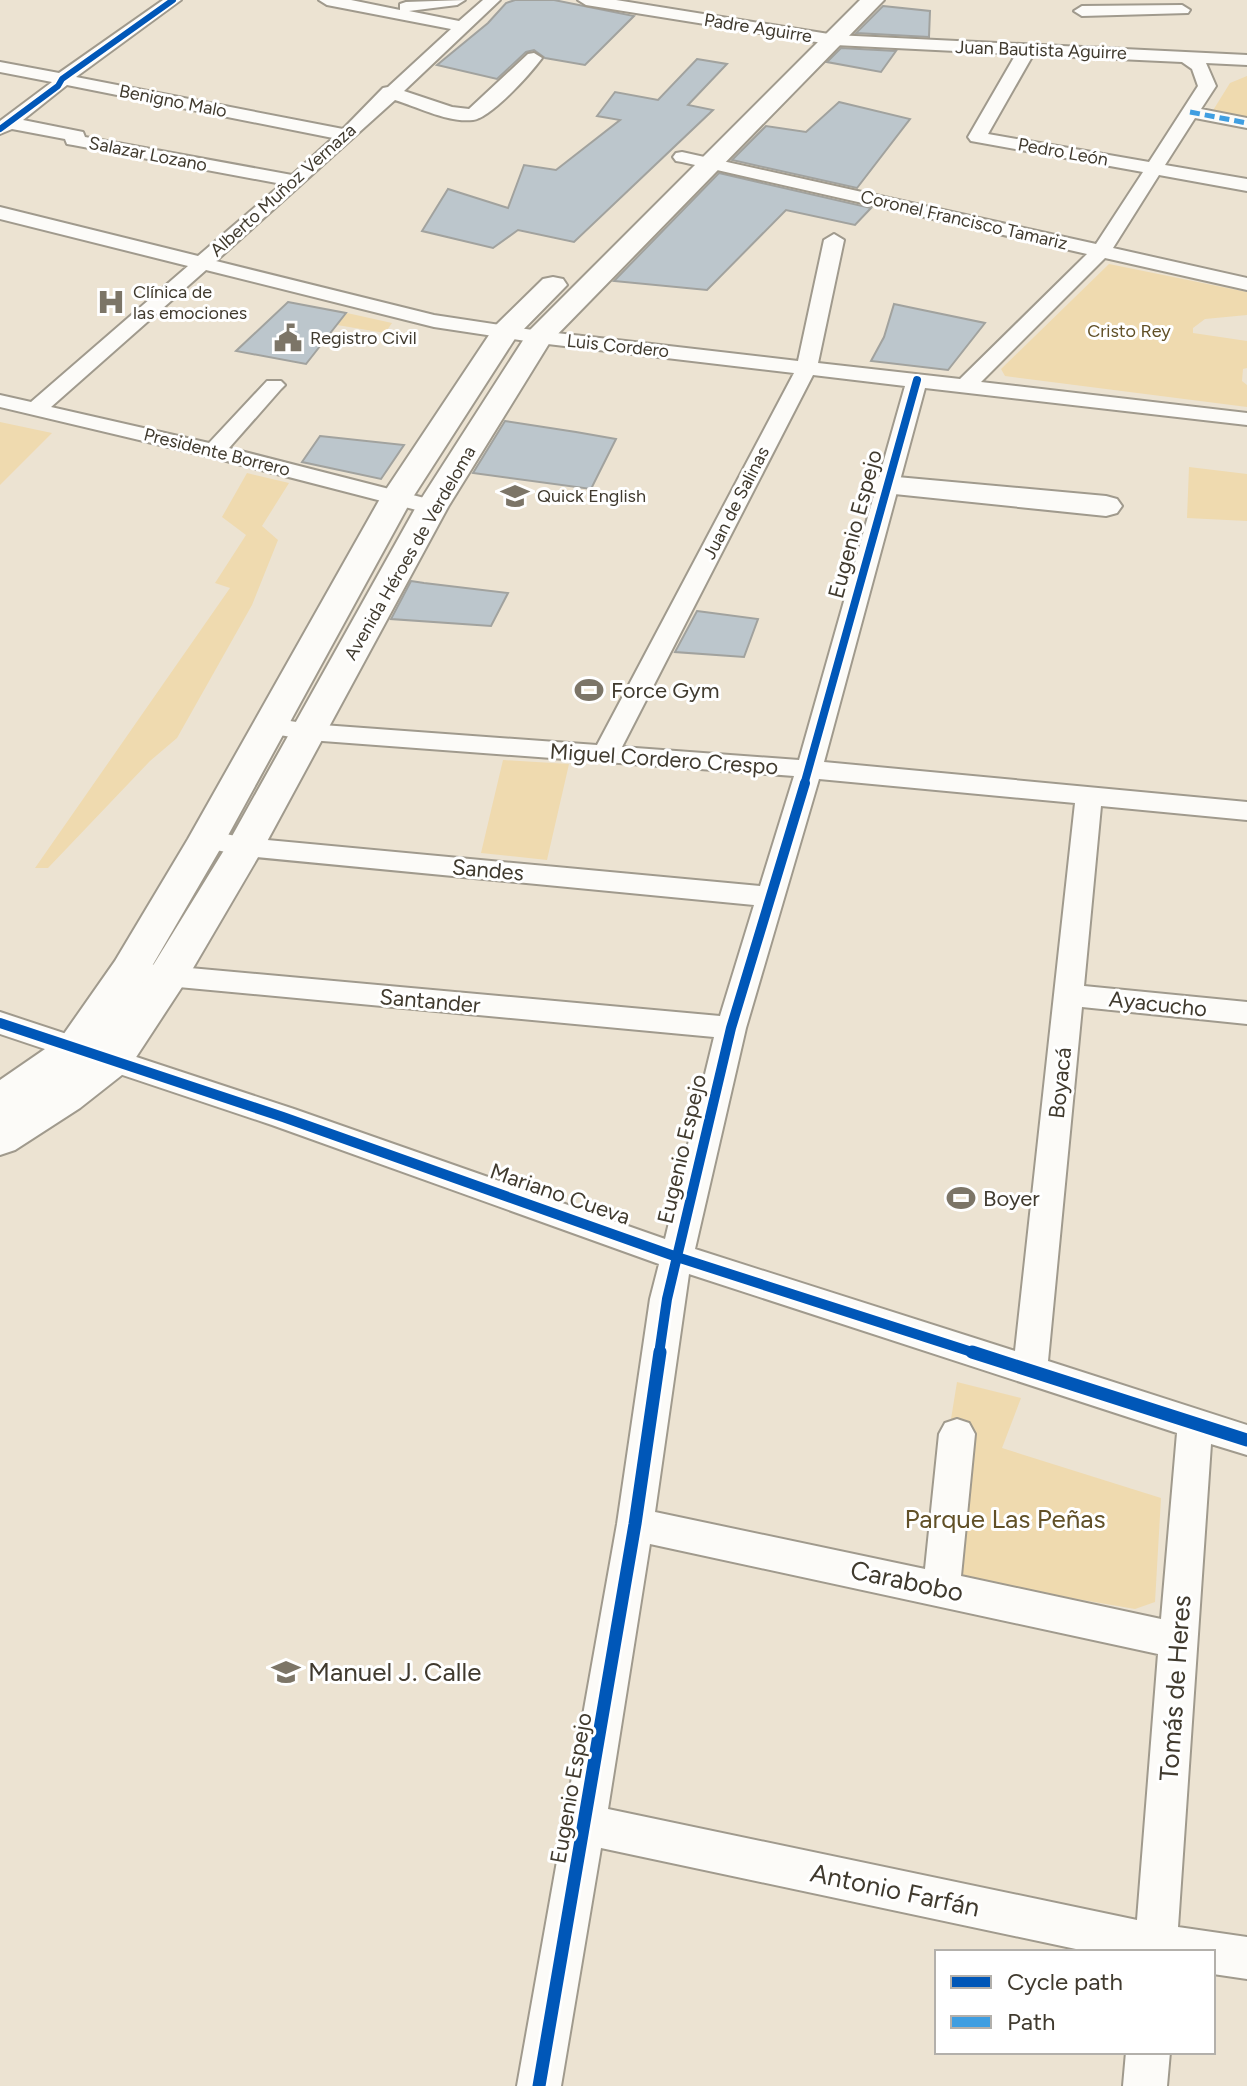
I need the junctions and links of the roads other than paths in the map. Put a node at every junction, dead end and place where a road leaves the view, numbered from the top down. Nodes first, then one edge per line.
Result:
1 (173, 0) edge
2 (327, 0) edge
3 (457, 0) edge
4 (492, 0) edge
5 (586, 0) edge
6 (841, 0) edge
7 (873, 0) edge
8 (364, 7) junction
9 (1182, 10) dead end
10 (1088, 25) edge
11 (463, 27) junction
12 (806, 35) junction
13 (835, 40) junction
14 (1027, 50) junction
15 (1183, 55) junction
16 (534, 58) dead end
17 (1247, 62) edge
18 (0, 67) edge
19 (772, 69) dead end
20 (62, 79) junction
21 (1207, 86) junction
22 (389, 92) junction
23 (1190, 112) junction
24 (1247, 123) edge
25 (5, 126) edge
26 (346, 135) junction
27 (704, 135) dead end
28 (682, 157) junction
29 (711, 163) junction
30 (1156, 168) junction
31 (296, 181) junction
32 (1247, 185) edge
33 (0, 213) edge
34 (610, 228) dead end
35 (834, 240) dead end
36 (1101, 251) junction
37 (200, 264) junction
38 (568, 270) dead end
39 (1247, 284) edge
40 (505, 332) junction
41 (539, 337) junction
42 (807, 367) junction
43 (917, 380) junction
44 (274, 385) dead end
45 (966, 385) junction
46 (0, 401) edge
47 (36, 409) junction
48 (1247, 419) edge
49 (214, 451) junction
50 (886, 485) junction
51 (397, 497) junction
52 (1106, 506) dead end
53 (432, 507) junction
54 (271, 726) junction
55 (309, 732) junction
56 (605, 755) junction
57 (809, 769) junction
58 (1089, 796) junction
59 (1247, 811) edge
60 (207, 839) junction
61 (245, 847) junction
62 (769, 897) junction
63 (148, 974) junction
64 (1069, 995) junction
65 (1247, 1013) edge
66 (0, 1023) edge
67 (731, 1028) junction
68 (94, 1055) junction
69 (0, 1102) edge
70 (0, 1138) edge
71 (677, 1257) junction
72 (1030, 1370) junction
73 (1195, 1424) junction
74 (957, 1434) dead end
75 (1247, 1440) edge
76 (635, 1524) junction
77 (941, 1589) junction
78 (1178, 1640) junction
79 (585, 1824) junction
80 (1156, 1948) edge
81 (1180, 1950) edge
82 (1215, 1953) edge
83 (1247, 1958) edge
84 (1148, 2054) edge
85 (539, 2086) edge
86 (1145, 2086) edge

1 - 20 street
2 - 8 street
3 - 8 street
4 - 11 street, Alberto Muñoz Vernaza
5 - 12 street, Padre Aguirre
6 - 12 main road
7 - 13 main road, Avenida Héroes de Verdeloma
8 - 11 street
9 - 10 street
10 - 14 street, Juan Bautista Aguirre
10 - 15 street, Juan Bautista Aguirre
11 - 22 street, Alberto Muñoz Vernaza
12 - 13 street, Padre Aguirre
12 - 19 main road
13 - 14 street, Juan Bautista Aguirre
13 - 29 main road, Avenida Héroes de Verdeloma
14 - 30 street, Pedro León
15 - 17 street, Juan Bautista Aguirre
15 - 21 street
16 - 22 street
17 - 21 street
18 - 20 street, Benigno Malo
20 - 25 street
20 - 26 street, Benigno Malo
21 - 23 street
22 - 26 street, Alberto Muñoz Vernaza
23 - 24 street
23 - 30 street
25 - 31 street, Salazar Lozano
26 - 31 street, Alberto Muñoz Vernaza
27 - 28 main road
28 - 29 street, Coronel Francisco Tamariz
28 - 34 main road
29 - 36 street, Coronel Francisco Tamariz
29 - 41 main road, Avenida Héroes de Verdeloma
30 - 32 street, Pedro León
30 - 36 street
31 - 37 street, Alberto Muñoz Vernaza
33 - 37 street, Luis Cordero
35 - 42 street, Juan de Salinas
36 - 39 street, Coronel Francisco Tamariz
36 - 45 street
37 - 40 street, Luis Cordero
37 - 47 street, Alberto Muñoz Vernaza
38 - 40 main road, Avenida Héroes de Verdeloma
40 - 41 street, Luis Cordero
40 - 51 main road, Avenida Héroes de Verdeloma
41 - 42 street, Luis Cordero
41 - 53 main road, Avenida Héroes de Verdeloma
42 - 43 street, Luis Cordero
42 - 56 street, Juan de Salinas
43 - 45 street, Luis Cordero
43 - 50 street, Eugenio Espejo
44 - 49 street
45 - 48 street, Luis Cordero
46 - 47 street, Presidente Borrero
47 - 49 street, Presidente Borrero
49 - 51 street, Presidente Borrero
50 - 52 main road
50 - 57 street, Eugenio Espejo
51 - 53 street, Presidente Borrero
51 - 54 main road, Avenida Héroes de Verdeloma
53 - 55 main road, Avenida Héroes de Verdeloma
54 - 55 street, Miguel Cordero Crespo
54 - 60 main road, Avenida Héroes de Verdeloma
55 - 56 street, Miguel Cordero Crespo
55 - 61 main road, Avenida Héroes de Verdeloma
56 - 57 street, Miguel Cordero Crespo
57 - 58 street, Miguel Cordero Crespo
57 - 62 street, Eugenio Espejo
58 - 59 street, Miguel Cordero Crespo
58 - 64 street, Boyacá
60 - 61 street, Sandes
60 - 63 main road, Avenida Héroes de Verdeloma
61 - 62 street, Sandes
61 - 63 main road, Avenida Héroes de Verdeloma
62 - 67 street, Eugenio Espejo
63 - 67 street, Santander
63 - 68 main road, Avenida Héroes de Verdeloma
64 - 65 street, Ayacucho
64 - 72 street, Boyacá
66 - 68 street, Mariano Cueva
67 - 71 street, Eugenio Espejo
68 - 69 main road, Avenida Héroes de Verdeloma
68 - 70 main road, Avenida Héroes de Verdeloma
68 - 71 street, Mariano Cueva
71 - 72 street, Mariano Cueva
71 - 76 street, Eugenio Espejo
72 - 73 street, Mariano Cueva
73 - 75 street, Mariano Cueva
73 - 78 street, Tomás de Heres
74 - 77 street
76 - 77 street, Carabobo
76 - 79 street, Eugenio Espejo
77 - 78 street, Carabobo
78 - 80 street, Tomás de Heres
79 - 80 street, Antonio Farfán
79 - 85 street, Eugenio Espejo
80 - 81 street, Antonio Farfán
82 - 83 street
84 - 86 street

